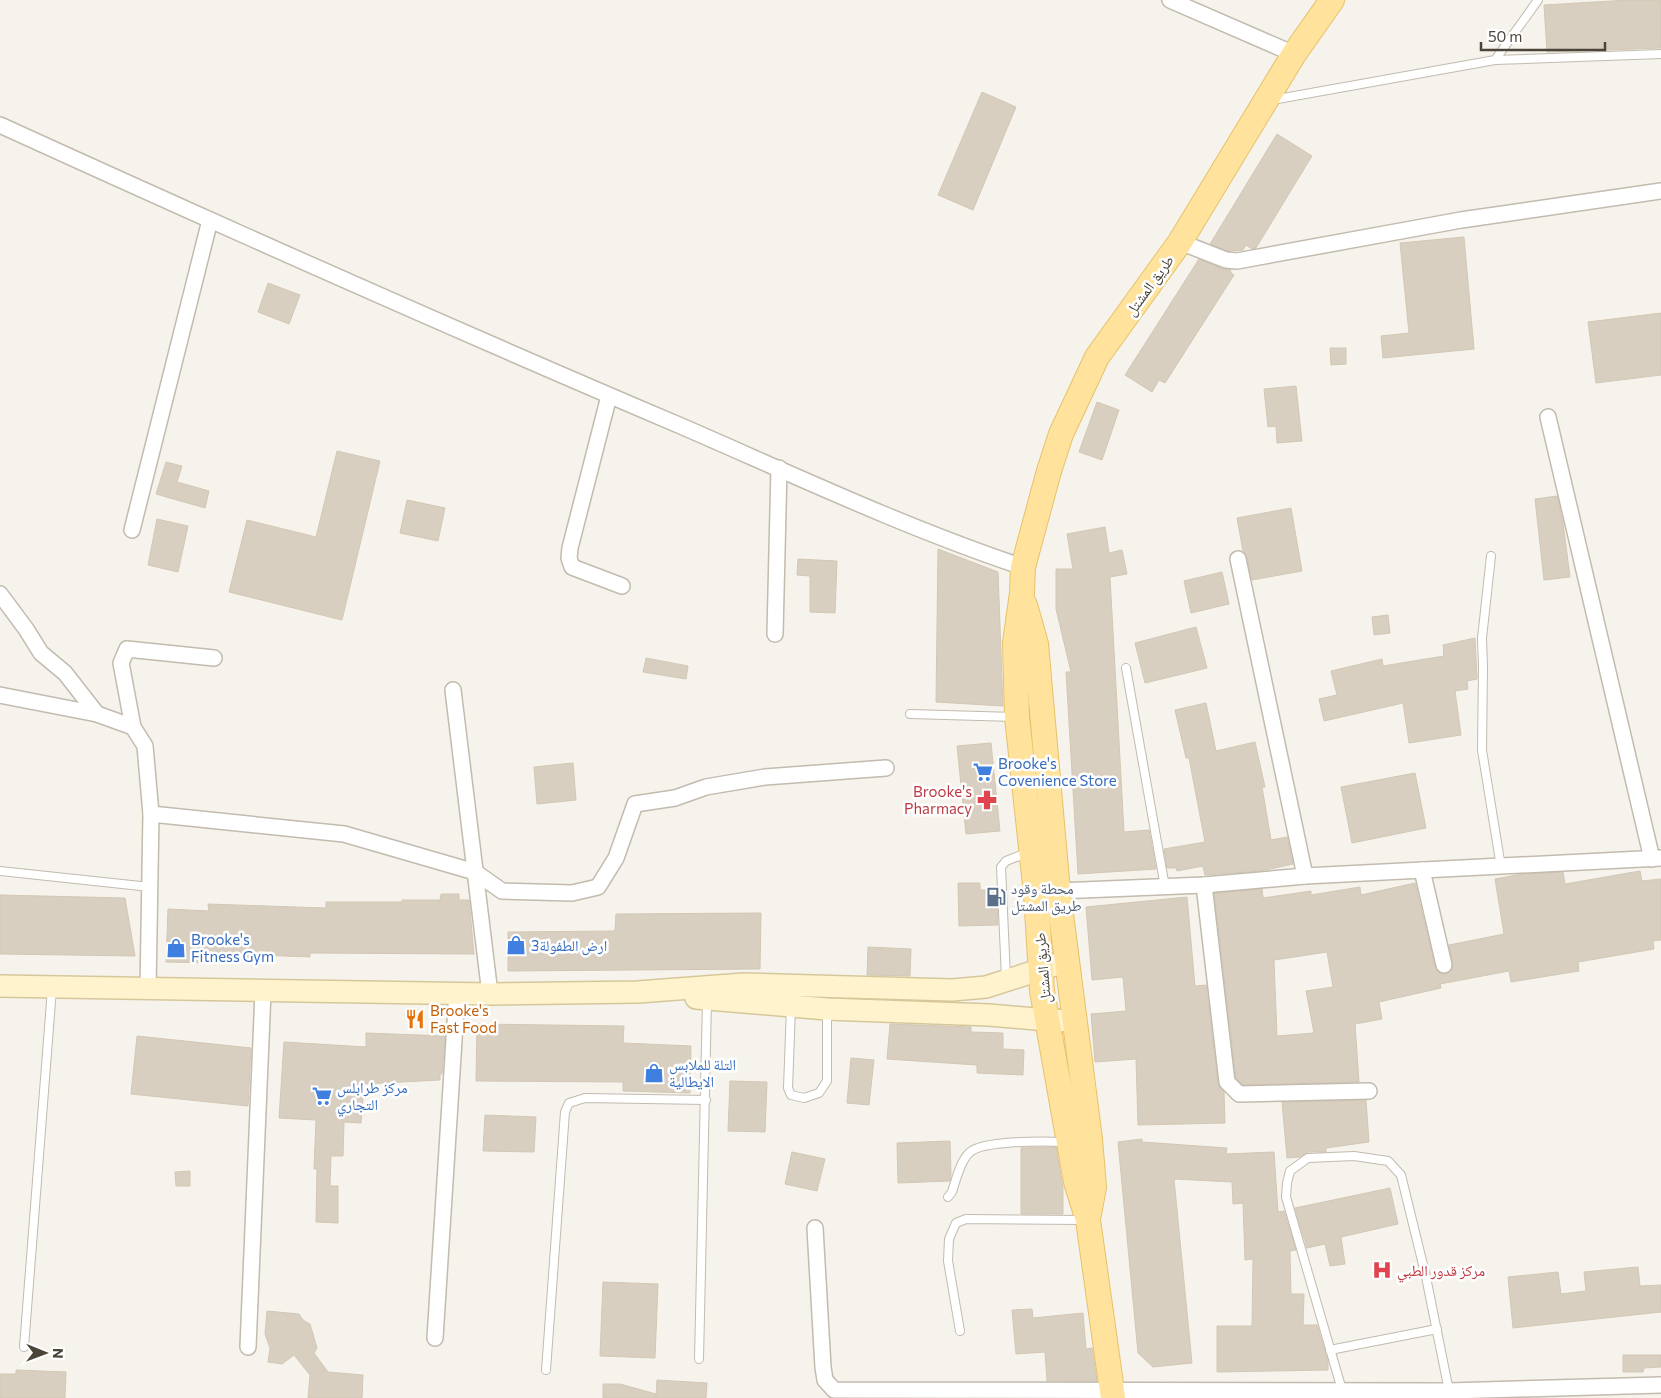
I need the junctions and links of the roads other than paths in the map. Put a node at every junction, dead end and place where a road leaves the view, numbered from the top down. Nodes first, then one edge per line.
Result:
1 (1170, 0) edge
2 (1332, 0) edge
3 (1538, 0) edge
4 (1294, 54) junction
5 (1661, 54) edge
6 (1495, 60) junction
7 (1264, 102) junction
8 (0, 125) edge
9 (1661, 191) edge
10 (210, 220) junction
11 (1180, 242) junction
12 (609, 396) junction
13 (1548, 416) dead end
14 (779, 468) junction
15 (132, 530) dead end
16 (1491, 556) dead end
17 (1238, 559) dead end
18 (1023, 567) junction
19 (622, 586) dead end
20 (1022, 593) junction
21 (0, 594) edge
22 (775, 634) dead end
23 (214, 658) dead end
24 (1126, 668) dead end
25 (453, 690) dead end
26 (0, 695) edge
27 (97, 714) junction
28 (910, 714) dead end
29 (1016, 717) junction
30 (134, 727) junction
31 (886, 768) dead end
32 (151, 814) junction
33 (1031, 851) junction
34 (1657, 859) edge
35 (1501, 866) junction
36 (1422, 870) junction
37 (0, 871) edge
38 (475, 872) junction
39 (1305, 876) junction
40 (1204, 885) junction
41 (1165, 886) junction
42 (150, 887) junction
43 (1058, 891) junction
44 (1067, 961) junction
45 (1444, 965) dead end
46 (1042, 968) junction
47 (1006, 981) junction
48 (0, 986) edge
49 (52, 987) junction
50 (148, 988) junction
51 (263, 992) junction
52 (638, 992) junction
53 (458, 993) junction
54 (490, 994) junction
55 (707, 999) junction
56 (791, 1005) junction
57 (827, 1009) junction
58 (1047, 1020) junction
59 (1075, 1021) junction
60 (1369, 1091) dead end
61 (706, 1100) junction
62 (1069, 1142) junction
63 (948, 1197) dead end
64 (1088, 1220) junction
65 (815, 1228) dead end
66 (1437, 1329) junction
67 (960, 1331) dead end
68 (435, 1338) dead end
69 (24, 1347) dead end
70 (248, 1348) dead end
71 (1330, 1350) junction
72 (699, 1359) dead end
73 (546, 1370) dead end
74 (1661, 1385) edge
75 (1342, 1390) junction
76 (1112, 1393) edge
77 (1450, 1394) edge

1 - 4 street
2 - 4 main road, طريق المشتل
3 - 6 lane
4 - 7 main road, طريق المشتل
5 - 6 lane
6 - 7 lane
7 - 11 main road, طريق المشتل
8 - 10 street
9 - 11 street
10 - 12 street
10 - 15 street
11 - 18 main road, طريق المشتل
12 - 14 street
12 - 19 street
13 - 34 street
14 - 18 street
14 - 22 street
16 - 35 lane
17 - 39 street
18 - 20 main road, طريق المشتل
20 - 29 main road, طريق المشتل
20 - 43 main road, طريق المشتل
21 - 27 street
23 - 30 street
24 - 41 lane
25 - 38 street
26 - 27 street
27 - 30 street
28 - 29 lane
29 - 33 main road, طريق المشتل
30 - 32 street
31 - 38 street
32 - 38 street
32 - 42 street
33 - 46 main road, طريق المشتل
33 - 47 lane
34 - 35 street
35 - 36 street
36 - 39 street
36 - 45 street
37 - 42 lane
38 - 54 street
39 - 40 street
40 - 41 street
40 - 60 street
41 - 43 street
42 - 50 street
43 - 44 main road, طريق المشتل
44 - 46 main road
44 - 59 main road, طريق المشتل
46 - 47 main road
46 - 58 main road, طريق المشتل
47 - 52 main road
48 - 49 main road
49 - 50 main road
49 - 69 lane
50 - 51 main road
51 - 53 main road
51 - 70 street
52 - 54 main road
52 - 55 main road
53 - 54 main road
53 - 68 street
55 - 56 main road
55 - 61 lane
56 - 57 main road
56 - 57 lane
57 - 58 main road
58 - 59 main road
58 - 62 main road, طريق المشتل
59 - 64 main road, طريق المشتل
61 - 72 lane
61 - 73 lane
62 - 63 lane
62 - 64 main road, طريق المشتل
64 - 67 lane
64 - 76 main road, طريق المشتل
65 - 76 street
66 - 71 lane
66 - 71 lane
66 - 77 lane
71 - 75 lane
74 - 77 street
75 - 76 street
75 - 77 street

